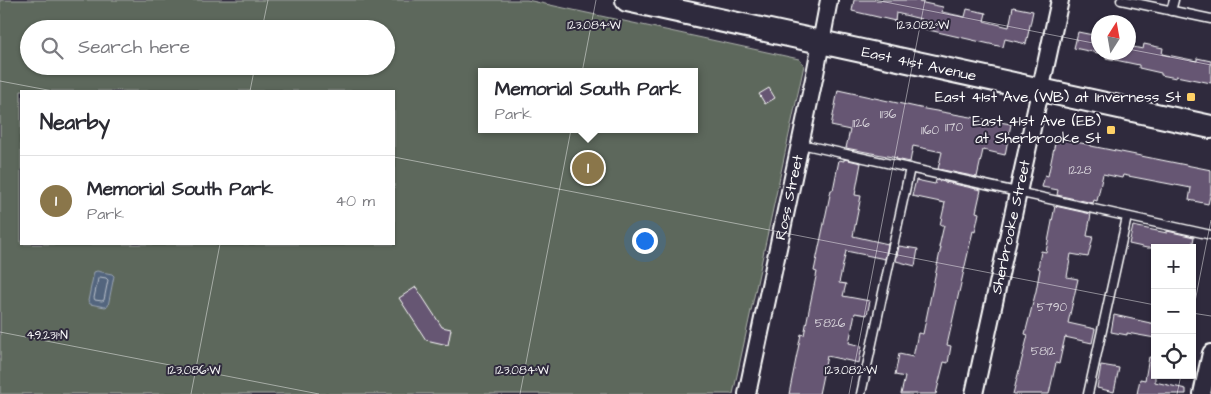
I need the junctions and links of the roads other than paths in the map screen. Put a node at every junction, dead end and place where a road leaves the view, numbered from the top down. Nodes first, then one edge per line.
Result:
1 (627, 0) edge
2 (829, 0) edge
3 (1060, 0) edge
4 (1121, 0) edge
5 (1174, 0) edge
6 (1171, 11) junction
7 (1211, 19) edge
8 (821, 42) junction
9 (1040, 89) junction
10 (1211, 126) edge
11 (801, 144) junction
12 (910, 168) junction
13 (1018, 192) junction
14 (1127, 216) junction
15 (1211, 235) edge
16 (1211, 353) edge
17 (747, 394) edge
18 (861, 394) edge
19 (974, 394) edge
20 (1088, 394) edge
21 (1202, 394) edge

1 - 8 main road, East 41st Avenue
2 - 8 street, Ross Street
3 - 9 street, Sherbrooke Street
4 - 6 lane
5 - 6 lane
6 - 7 lane
8 - 9 main road, East 41st Avenue
8 - 11 street, Ross Street
9 - 10 main road, East 41st Avenue
9 - 13 street, Sherbrooke Street
11 - 12 lane
11 - 17 street, Ross Street
12 - 13 lane
12 - 18 lane
13 - 14 lane
13 - 19 street, Sherbrooke Street
14 - 15 lane
14 - 20 lane
16 - 21 street

